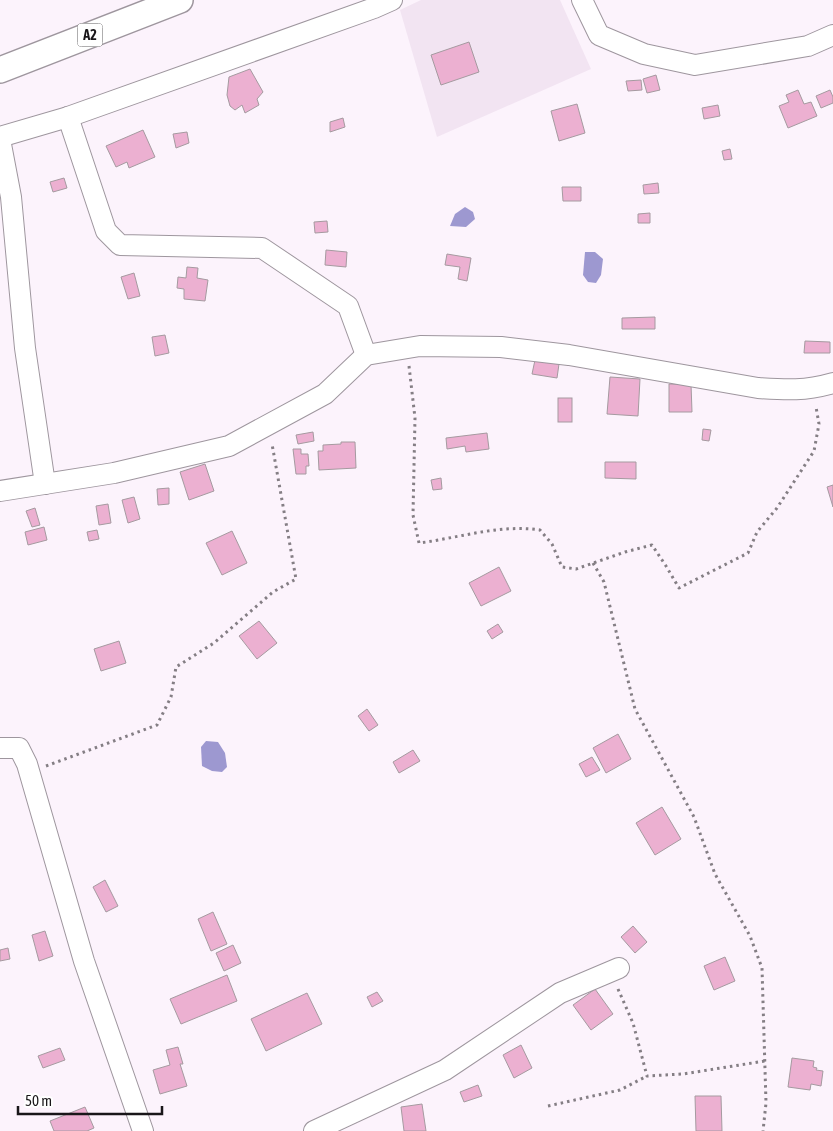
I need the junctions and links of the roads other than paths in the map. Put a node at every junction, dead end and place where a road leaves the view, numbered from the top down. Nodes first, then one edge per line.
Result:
1 (180, 0) edge
2 (392, 0) edge
3 (582, 0) edge
4 (833, 35) edge
5 (0, 70) edge
6 (68, 117) junction
7 (0, 138) edge
8 (366, 355) junction
9 (833, 383) edge
10 (45, 484) junction
11 (0, 491) edge
12 (0, 748) edge
13 (615, 970) road end
14 (143, 1131) edge
15 (314, 1131) edge

1 - 5 main road, A2
2 - 6 street
3 - 4 street
6 - 7 street
6 - 8 street
7 - 10 street
8 - 9 street
8 - 10 street
10 - 11 street
12 - 14 street
13 - 15 street

